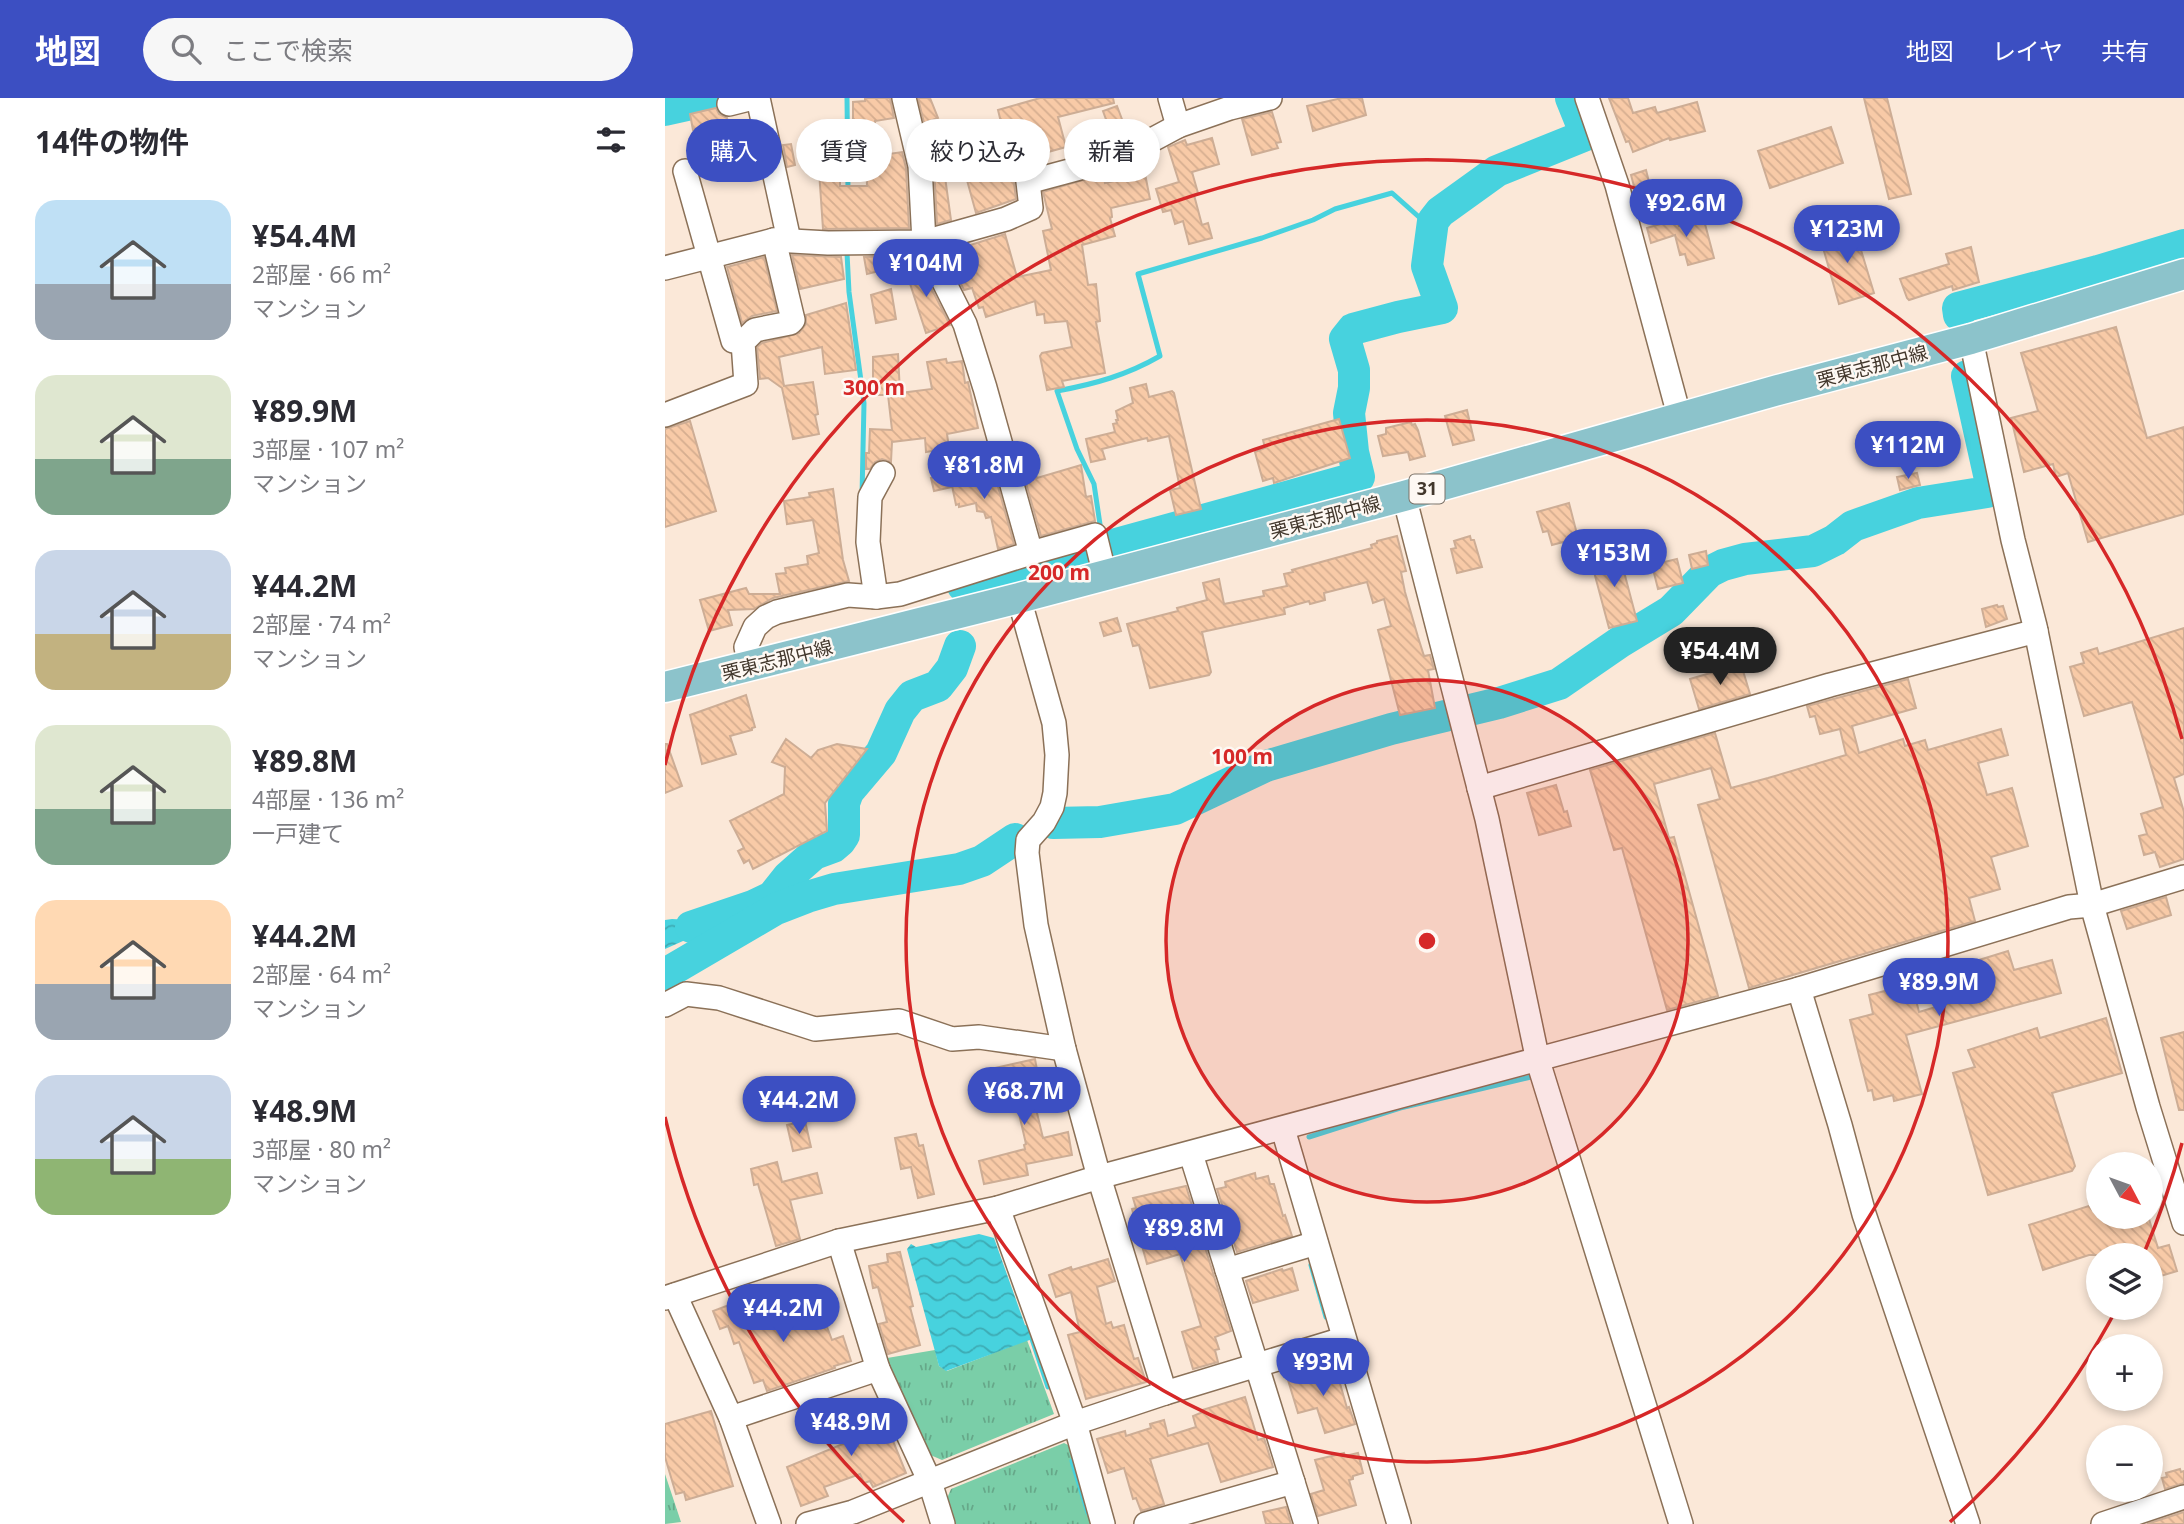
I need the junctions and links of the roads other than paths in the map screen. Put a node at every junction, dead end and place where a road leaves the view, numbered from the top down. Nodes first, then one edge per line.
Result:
1 (756, 98) edge
2 (904, 98) edge
3 (1170, 98) edge
4 (1270, 98) edge
5 (1587, 98) edge
6 (729, 104) dead end
7 (1178, 126) junction
8 (685, 171) dead end
9 (782, 240) junction
10 (924, 242) junction
11 (709, 257) junction
12 (665, 268) edge
13 (2184, 274) edge
14 (1971, 339) junction
15 (733, 341) dead end
16 (665, 415) edge
17 (1680, 419) junction
18 (883, 473) dead end
19 (1404, 496) junction
20 (1031, 553) junction
21 (1105, 576) junction
22 (876, 597) junction
23 (1019, 598) junction
24 (2036, 631) junction
25 (750, 667) junction
26 (665, 687) edge
27 (1479, 788) junction
28 (2184, 877) edge
29 (2092, 905) junction
30 (1799, 989) junction
31 (665, 1005) edge
32 (1065, 1049) junction
33 (1538, 1060) junction
34 (1283, 1129) junction
35 (1191, 1154) junction
36 (1099, 1177) junction
37 (998, 1208) junction
38 (2184, 1223) edge
39 (839, 1241) junction
40 (1316, 1243) junction
41 (1227, 1270) junction
42 (670, 1297) edge
43 (1343, 1339) junction
44 (1256, 1366) junction
45 (878, 1369) junction
46 (1165, 1394) junction
47 (731, 1418) junction
48 (1075, 1423) junction
49 (930, 1482) junction
50 (1293, 1482) junction
51 (2184, 1497) edge
52 (769, 1524) edge
53 (808, 1524) edge
54 (943, 1524) edge
55 (1103, 1524) edge
56 (1146, 1524) edge
57 (1306, 1524) edge
58 (1399, 1524) edge
59 (1681, 1524) edge
60 (1968, 1524) edge
61 (2103, 1524) edge

1 - 6 street
1 - 9 street
2 - 10 street
3 - 7 street
4 - 7 street
5 - 17 street
7 - 10 street
8 - 11 street
9 - 10 street
9 - 11 street
9 - 16 street
10 - 20 street
11 - 12 street
11 - 15 street
13 - 14 main road, 栗東志那中線 / 31
14 - 17 main road, 栗東志那中線 / 31
14 - 24 street
17 - 19 main road, 栗東志那中線 / 31
18 - 22 street
19 - 21 main road, 栗東志那中線 / 31
19 - 27 street
20 - 21 street
20 - 22 street
21 - 23 main road, 栗東志那中線 / 31
22 - 25 street
23 - 25 main road, 栗東志那中線 / 31
23 - 32 street
24 - 27 street
24 - 29 street
25 - 26 main road, 栗東志那中線 / 31
27 - 33 street
28 - 29 street
29 - 30 street
29 - 38 street
30 - 33 street
30 - 60 street
31 - 32 street
32 - 36 street
33 - 34 street
33 - 59 street
34 - 35 street
34 - 40 street
35 - 36 street
35 - 41 street
36 - 37 street
36 - 46 street
37 - 39 street
37 - 48 street
39 - 42 street
39 - 45 street
40 - 41 street
40 - 43 street
41 - 44 street
42 - 47 street
43 - 44 street
43 - 58 street
44 - 46 street
44 - 50 street
45 - 47 street
45 - 49 street
46 - 48 street
47 - 52 street
48 - 49 street
48 - 55 street
49 - 53 street
49 - 54 street
50 - 56 street
50 - 57 street
51 - 61 street

